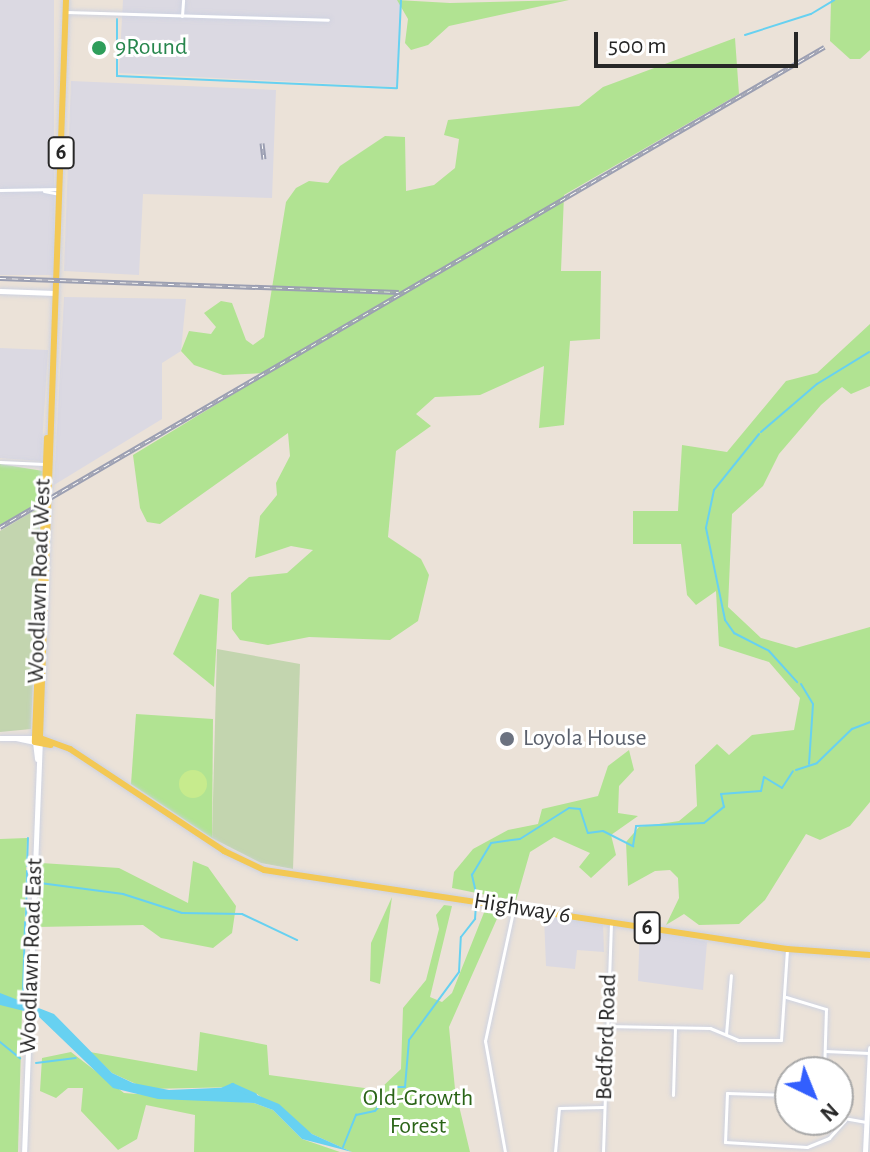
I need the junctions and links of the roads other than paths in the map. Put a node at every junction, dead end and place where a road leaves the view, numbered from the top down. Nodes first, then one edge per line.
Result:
1 (66, 0) edge
2 (183, 0) edge
3 (66, 12) junction
4 (182, 16) junction
5 (328, 20) dead end
6 (0, 190) edge
7 (60, 191) junction
8 (0, 291) edge
9 (55, 293) junction
10 (0, 462) edge
11 (47, 464) junction
12 (0, 738) edge
13 (37, 740) junction
14 (514, 907) junction
15 (611, 923) junction
16 (787, 949) junction
17 (870, 955) edge
18 (731, 975) dead end
19 (786, 997) junction
20 (606, 1026) junction
21 (675, 1028) junction
22 (726, 1034) junction
23 (825, 1051) junction
24 (870, 1051) edge
25 (825, 1056) edge
26 (774, 1094) edge
27 (673, 1095) dead end
28 (604, 1107) junction
29 (854, 1121) edge
30 (866, 1122) junction
31 (831, 1136) edge
32 (24, 1152) edge
33 (505, 1152) edge
34 (555, 1152) edge
35 (603, 1152) edge
36 (865, 1152) edge

1 - 3 main road, Woodlawn Road West / 6
2 - 4 street
3 - 4 street
3 - 7 main road, Woodlawn Road West / 6
4 - 5 street
6 - 7 street
7 - 9 main road, Woodlawn Road West / 6
8 - 9 main road
9 - 11 main road, Woodlawn Road West / 6
10 - 11 street
11 - 13 main road, Woodlawn Road West / 6
12 - 13 main road
13 - 14 main road, Highway 6 / 6
13 - 32 main road, Woodlawn Road East
14 - 15 main road, Highway 6 / 6
14 - 33 street
15 - 16 main road, Highway 6 / 6
15 - 20 street, Bedford Road
16 - 17 main road, Highway 6 / 6
16 - 19 street
18 - 22 street
19 - 22 street
19 - 23 street
20 - 21 street
20 - 28 street, Bedford Road
21 - 22 street
21 - 27 street
23 - 24 street
23 - 25 street
24 - 30 main road
26 - 31 street
28 - 34 street
28 - 35 street, Bedford Road
29 - 30 street
30 - 36 main road

